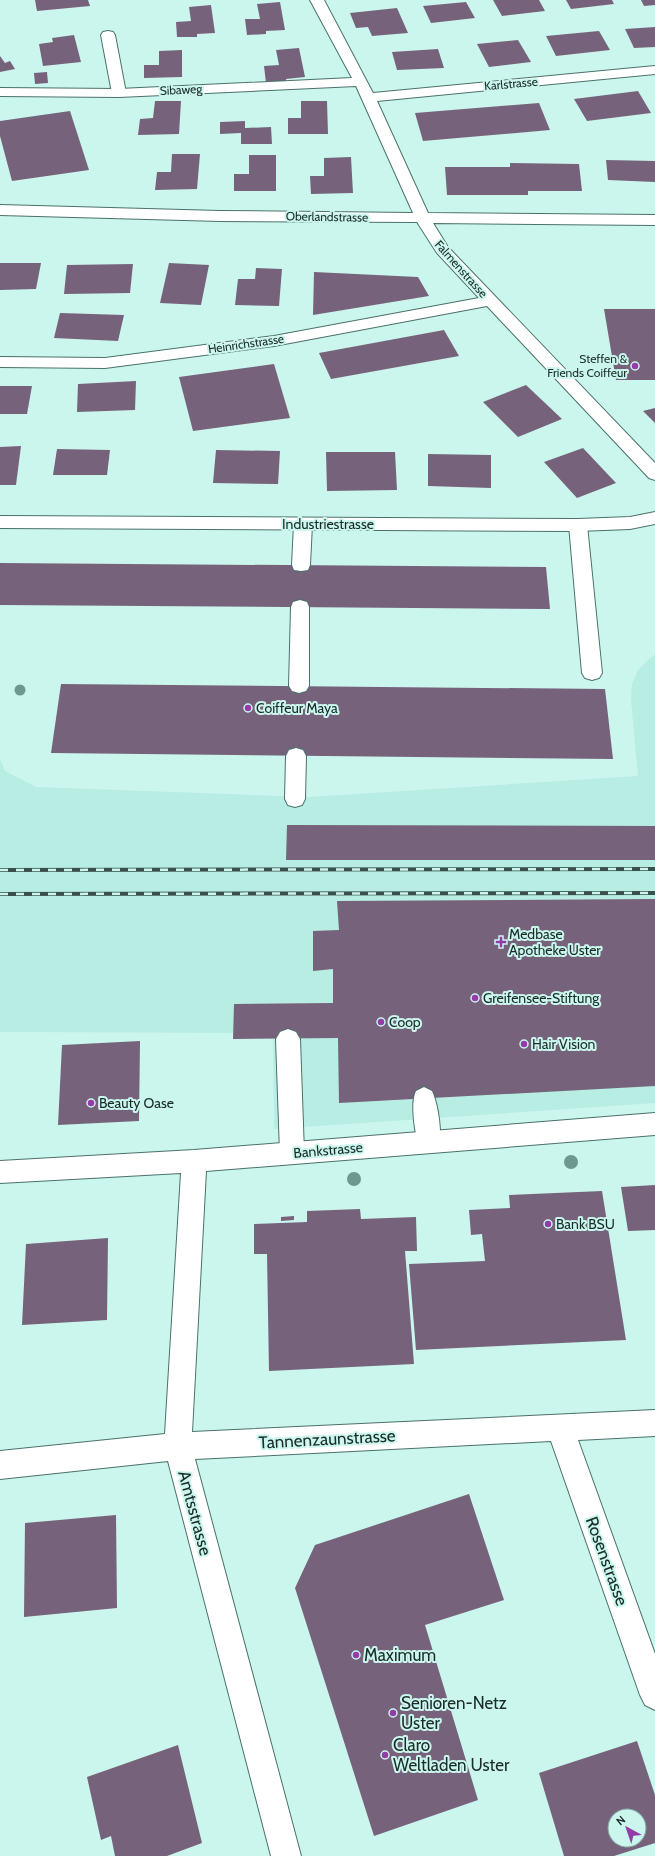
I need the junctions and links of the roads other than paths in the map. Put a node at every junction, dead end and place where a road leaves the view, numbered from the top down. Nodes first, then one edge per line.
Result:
1 (317, 0) edge
2 (108, 35) dead end
3 (655, 70) edge
4 (361, 82) junction
5 (0, 92) edge
6 (119, 93) junction
7 (368, 98) junction
8 (0, 210) edge
9 (423, 219) junction
10 (655, 220) edge
11 (489, 300) junction
12 (0, 362) edge
13 (655, 474) edge
14 (655, 518) edge
15 (0, 522) edge
16 (303, 524) junction
17 (578, 525) junction
18 (301, 566) dead end
19 (300, 607) dead end
20 (592, 673) dead end
21 (298, 686) dead end
22 (296, 756) dead end
23 (295, 799) dead end
24 (288, 1038) dead end
25 (424, 1098) dead end
26 (655, 1124) edge
27 (429, 1141) junction
28 (292, 1153) junction
29 (194, 1161) junction
30 (0, 1172) edge
31 (655, 1423) edge
32 (560, 1428) junction
33 (178, 1446) junction
34 (0, 1465) edge
35 (655, 1695) edge
36 (286, 1856) edge

1 - 4 street, Falmenstrasse
2 - 6 street
3 - 7 street, Karlstrasse
4 - 6 street, Sibaweg
4 - 7 street, Falmenstrasse
5 - 6 street, Sibaweg
7 - 9 street, Falmenstrasse
8 - 9 street, Oberlandstrasse
9 - 10 street, Oberlandstrasse
9 - 11 street, Falmenstrasse
11 - 12 street, Heinrichstrasse
11 - 13 street, Falmenstrasse
14 - 17 street, Industriestrasse
15 - 16 street, Industriestrasse
16 - 17 street, Industriestrasse
16 - 18 street
17 - 20 street
19 - 21 street
22 - 23 street
24 - 28 street
25 - 27 street
26 - 27 street, Bankstrasse
27 - 28 street, Bankstrasse
28 - 29 street, Bankstrasse
29 - 30 street, Bankstrasse
29 - 33 street, Amtsstrasse
31 - 32 street, Tannenzaunstrasse
32 - 33 street, Tannenzaunstrasse
32 - 35 street, Rosenstrasse
33 - 34 street, Tannenzaunstrasse
33 - 36 street, Amtsstrasse

